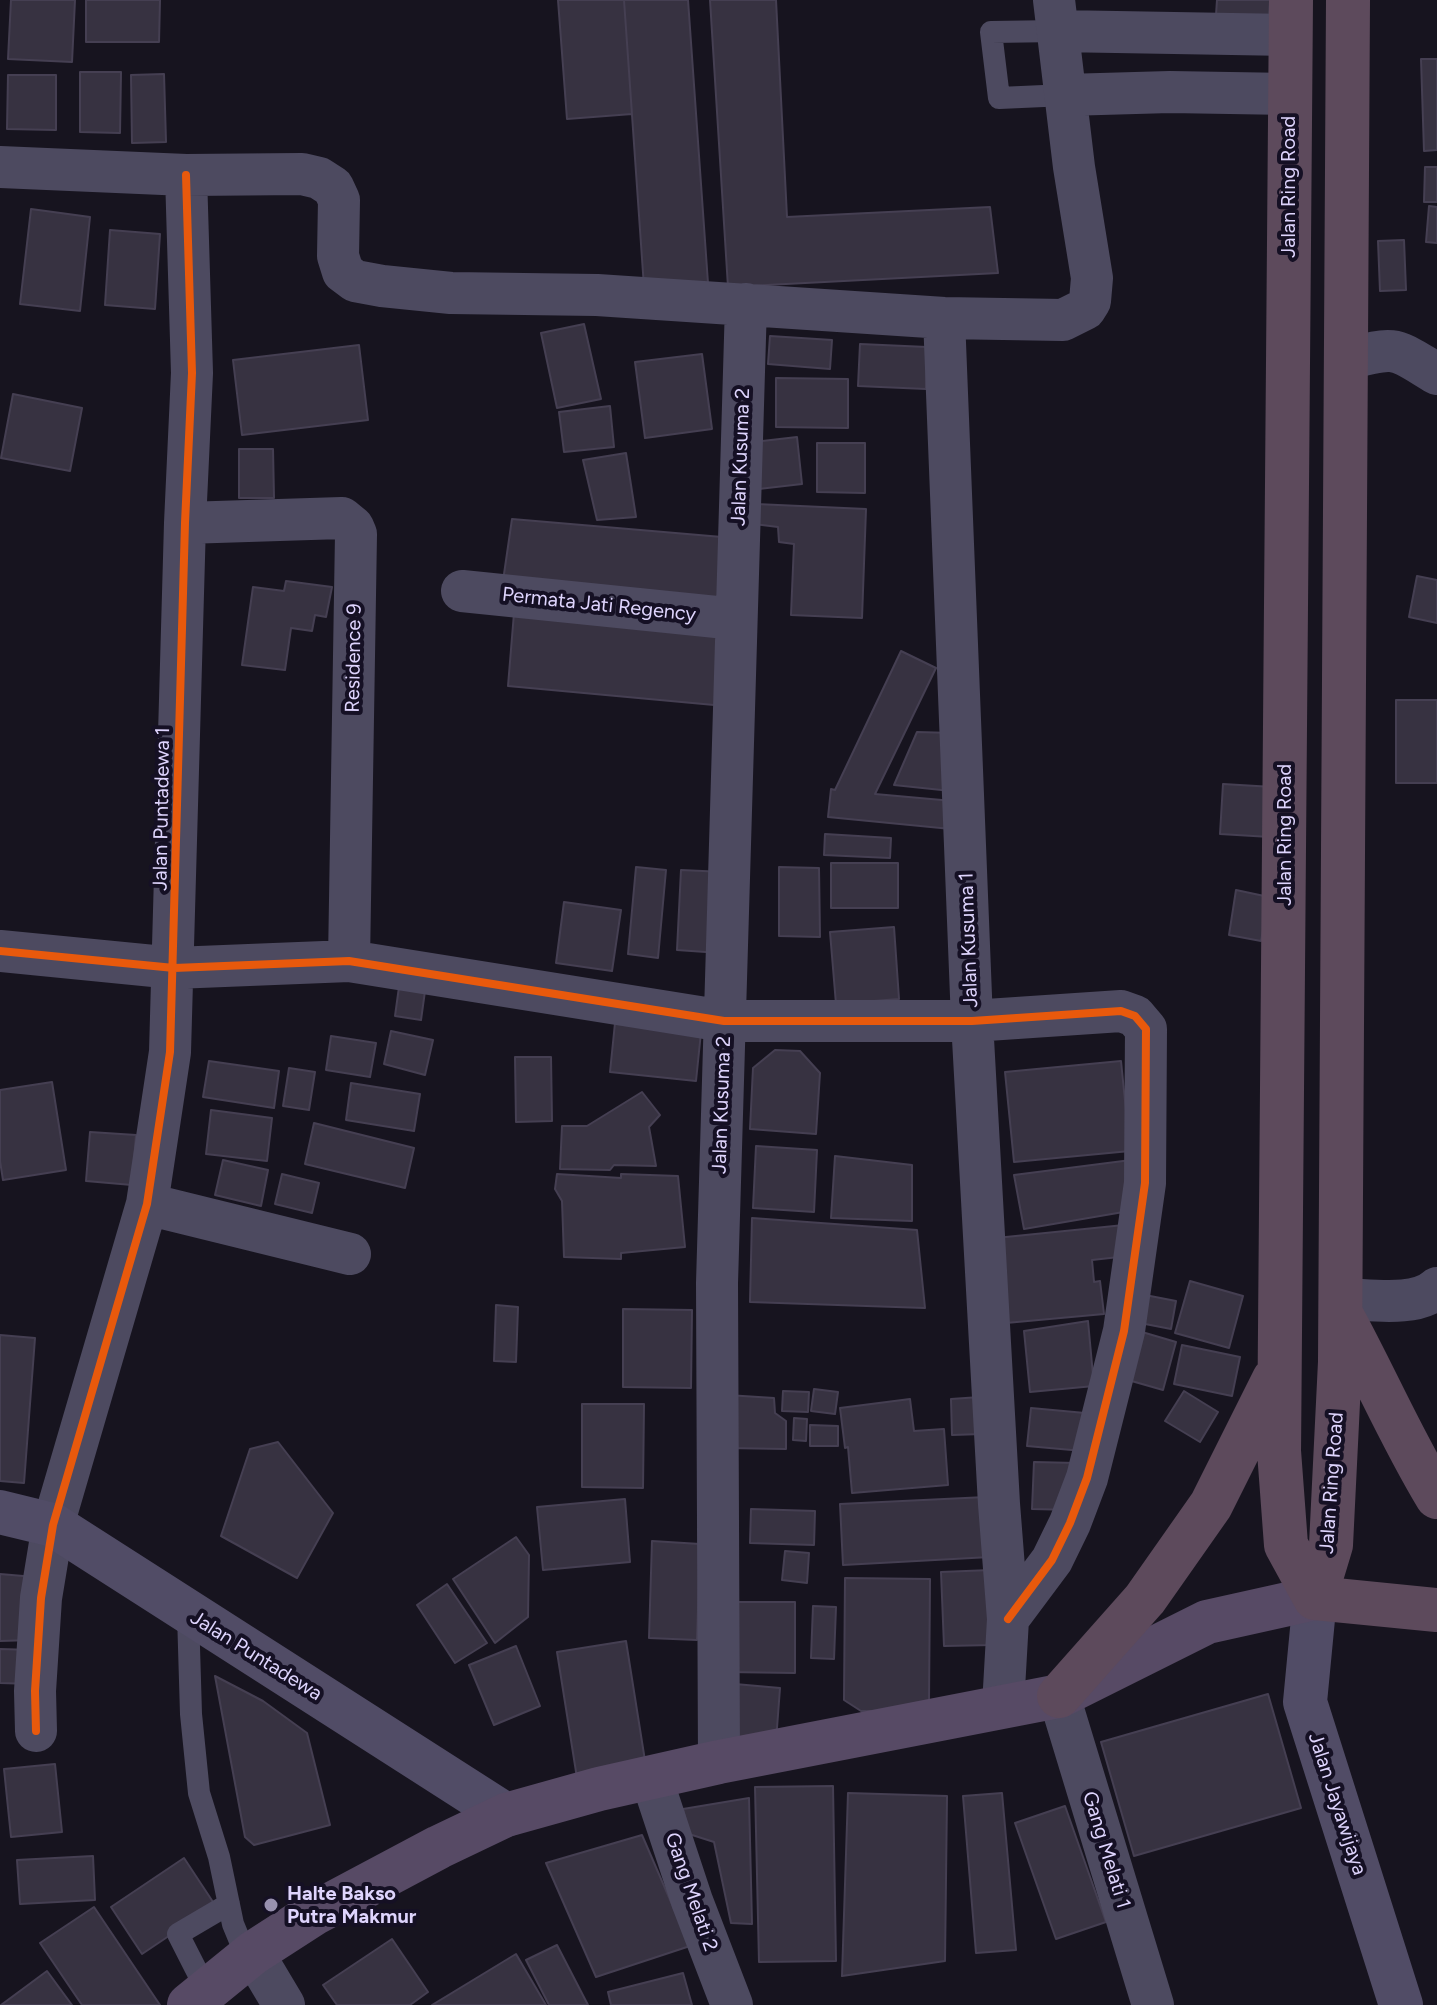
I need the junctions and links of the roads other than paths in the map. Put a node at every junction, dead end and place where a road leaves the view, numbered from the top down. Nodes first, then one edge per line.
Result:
1 (1348, 0) edge
2 (1056, 16) edge
3 (1290, 17) edge
4 (1290, 94) junction
5 (1066, 95) junction
6 (0, 167) edge
7 (186, 175) junction
8 (746, 304) junction
9 (944, 318) junction
10 (1346, 359) junction
11 (1437, 374) edge
12 (185, 523) junction
13 (462, 591) dead end
14 (736, 619) junction
15 (0, 951) edge
16 (349, 961) junction
17 (174, 968) junction
18 (724, 1021) junction
19 (972, 1021) junction
20 (147, 1204) junction
21 (350, 1254) dead end
22 (1437, 1288) edge
23 (1340, 1305) junction
24 (1281, 1364) junction
25 (1437, 1497) edge
26 (0, 1512) edge
27 (53, 1525) junction
28 (1315, 1598) junction
29 (1437, 1610) edge
30 (188, 1614) junction
31 (1008, 1619) junction
32 (1059, 1696) junction
33 (1003, 1706) junction
34 (36, 1731) dead end
35 (719, 1762) junction
36 (651, 1777) junction
37 (506, 1815) junction
38 (229, 1904) junction
39 (250, 1956) junction
40 (198, 1998) edge
41 (284, 2005) edge
42 (732, 2005) edge
43 (1153, 2005) edge
44 (1401, 2005) edge

1 - 10 highway, Jalan Ring Road
2 - 3 street
2 - 5 street
2 - 5 lane
3 - 4 highway, Jalan Ring Road
4 - 5 street
4 - 24 highway, Jalan Ring Road
5 - 9 street
6 - 7 street
7 - 8 street
7 - 12 street, Jalan Puntadewa 1
8 - 9 street
8 - 14 street, Jalan Kusuma 2
9 - 19 street, Jalan Kusuma 1
10 - 11 street
10 - 23 highway, Jalan Ring Road
12 - 16 street, Residence 9
12 - 17 street, Jalan Puntadewa 1
13 - 14 street, Permata Jati Regency
14 - 18 street, Jalan Kusuma 2
15 - 17 street
16 - 17 street
16 - 18 street
17 - 20 street, Jalan Puntadewa 1
18 - 19 street
18 - 35 street, Jalan Kusuma 2
19 - 31 street, Jalan Kusuma 1
19 - 31 street
20 - 21 street
20 - 27 street, Jalan Puntadewa 1
22 - 23 street
23 - 25 highway
23 - 28 highway, Jalan Ring Road
24 - 28 highway, Jalan Ring Road
24 - 32 highway
26 - 27 street, Jalan Puntadewa
27 - 30 street, Jalan Puntadewa
27 - 34 street, Jalan Puntadewa 1
28 - 29 highway
28 - 32 main road
28 - 44 street, Jalan Jayawijaya
30 - 37 street, Jalan Puntadewa
30 - 38 lane
31 - 33 street, Jalan Kusuma 1
32 - 33 main road
32 - 43 street, Gang Melati 1
33 - 35 main road
35 - 36 main road
36 - 37 main road
36 - 42 street, Gang Melati 2
37 - 39 main road
38 - 39 lane
38 - 40 lane
39 - 40 main road
39 - 41 street

